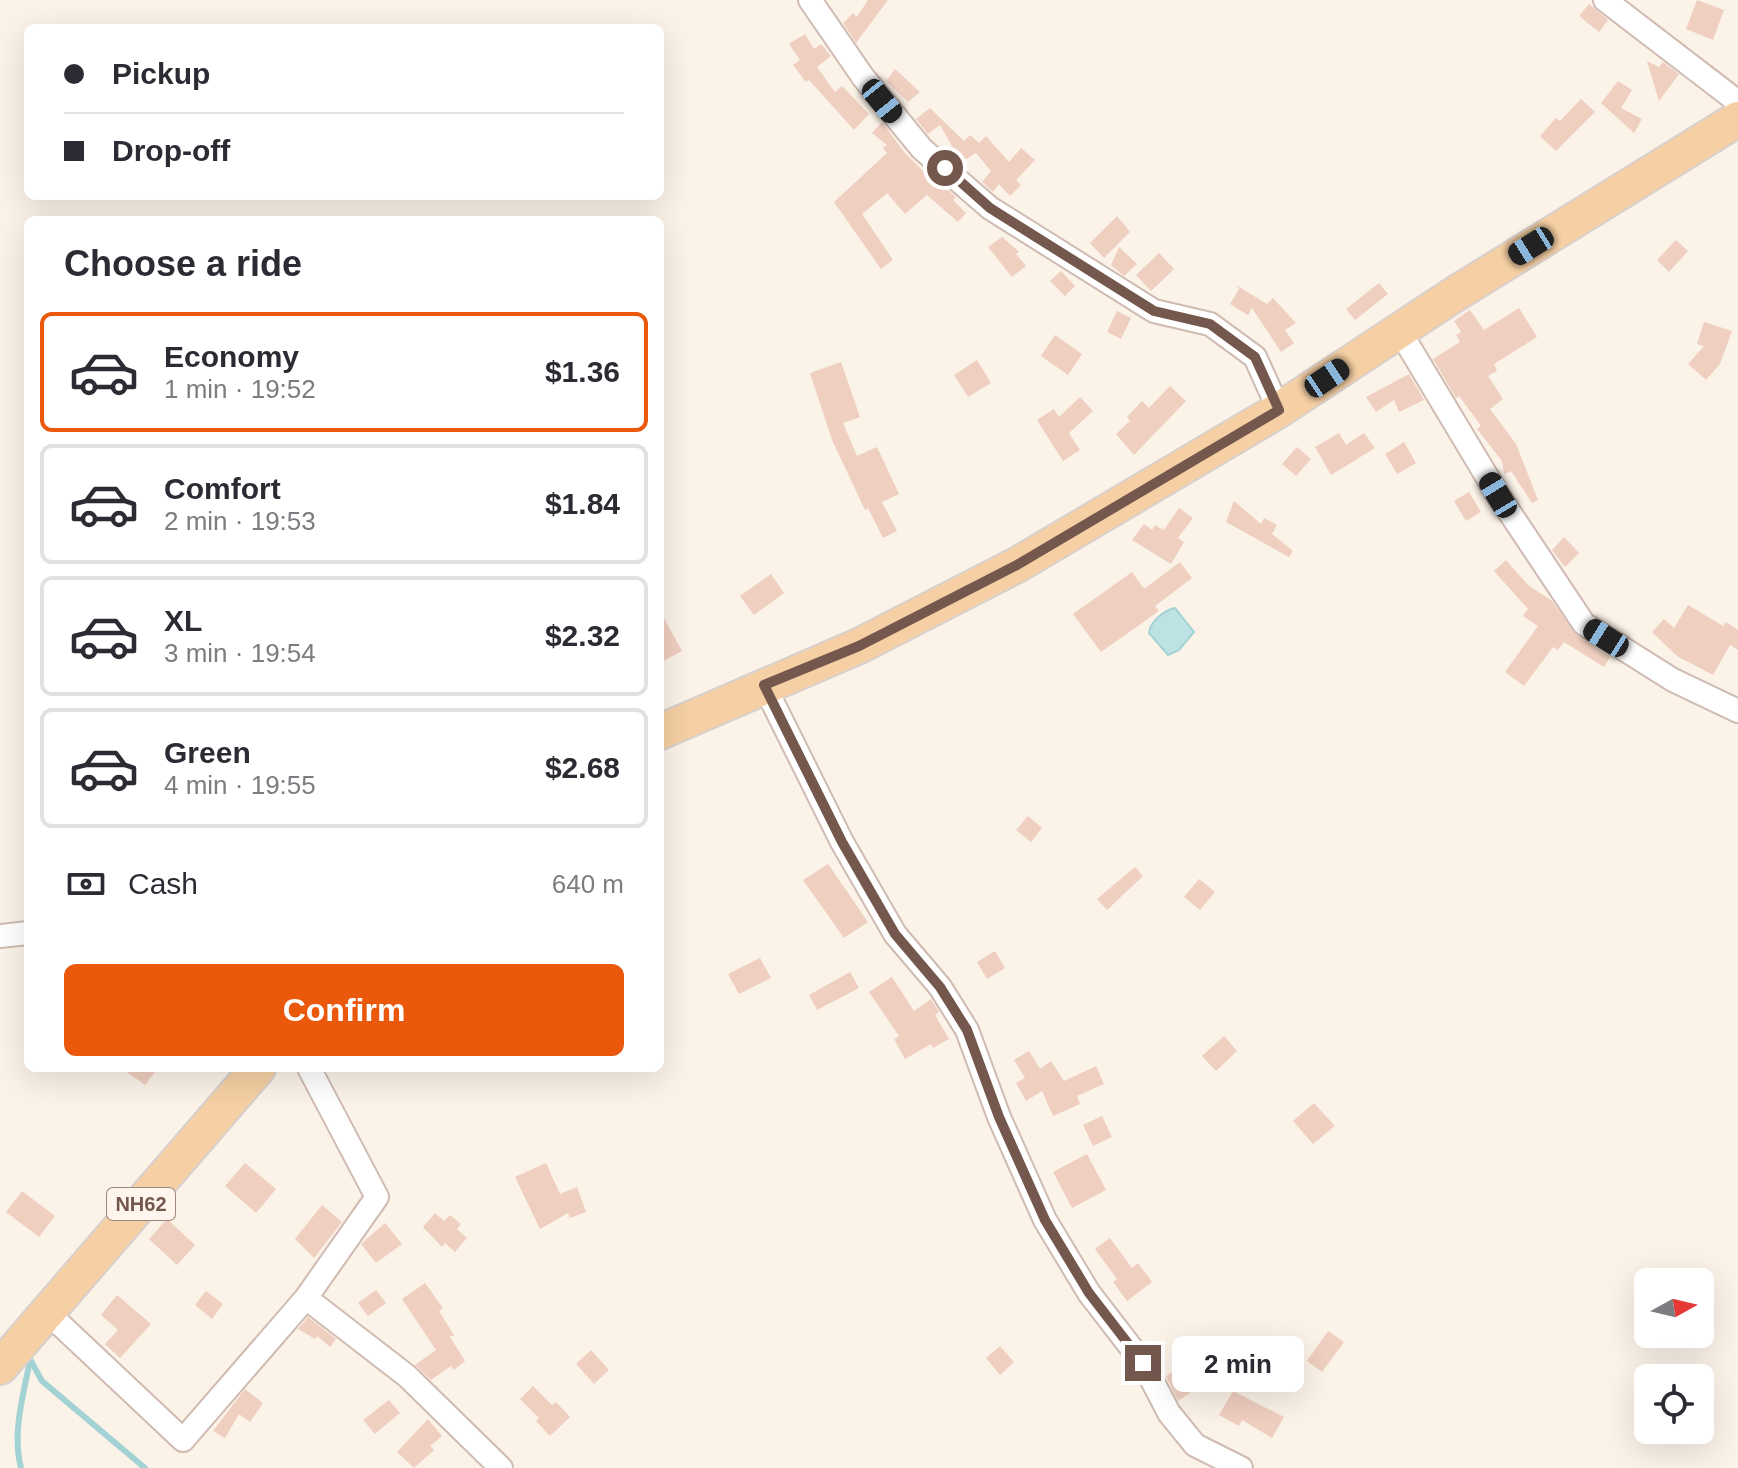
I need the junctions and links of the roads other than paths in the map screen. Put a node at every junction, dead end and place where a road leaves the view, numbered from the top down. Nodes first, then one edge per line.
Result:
1 (810, 0) edge
2 (1605, 0) edge
3 (1738, 102) edge
4 (1738, 119) edge
5 (1399, 330) junction
6 (1279, 410) junction
7 (764, 685) junction
8 (1738, 711) edge
9 (664, 730) edge
10 (24, 933) edge
11 (0, 936) edge
12 (255, 1072) edge
13 (311, 1072) edge
14 (306, 1298) junction
15 (48, 1313) junction
16 (11, 1354) edge
17 (501, 1468) edge
18 (1241, 1468) edge

1 - 6 street
2 - 3 street
4 - 5 main road
5 - 6 main road
5 - 8 street
6 - 7 main road
7 - 9 main road
7 - 18 street
10 - 11 street
12 - 15 main road, NH62
13 - 14 street
14 - 15 street
14 - 17 street
15 - 16 main road, NH62

